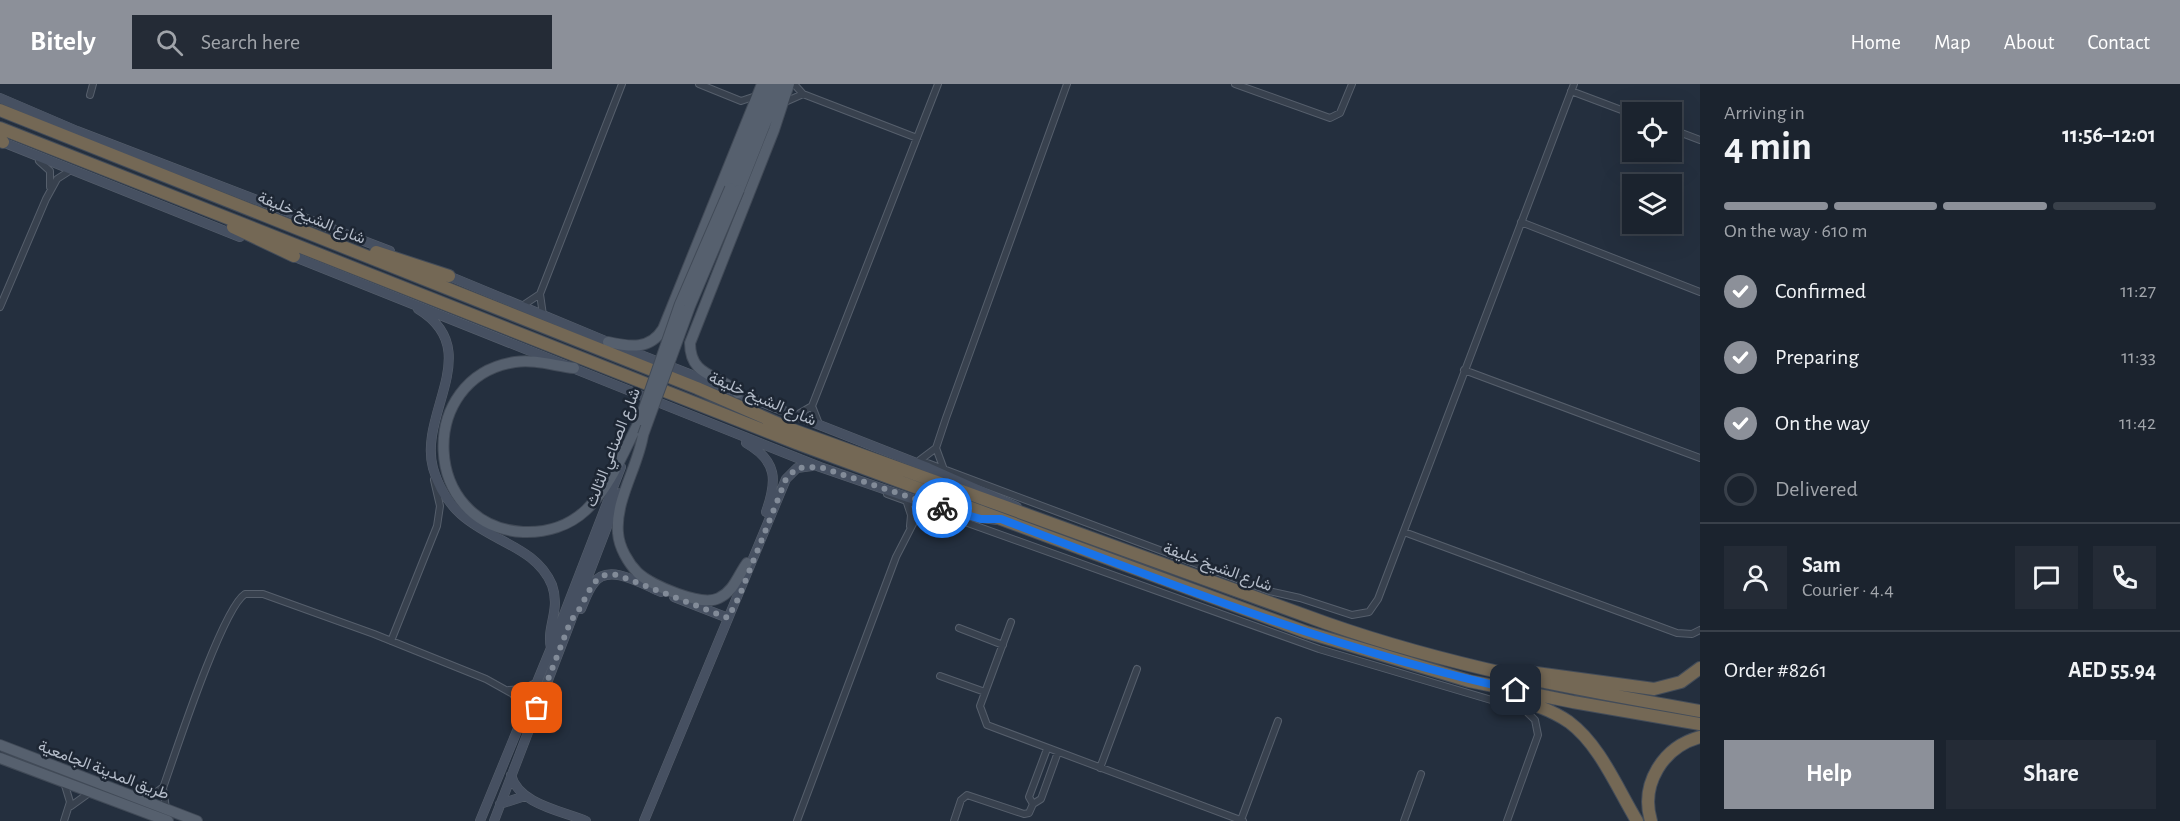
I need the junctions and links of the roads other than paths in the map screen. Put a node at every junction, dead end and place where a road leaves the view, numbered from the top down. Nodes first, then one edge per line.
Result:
1 (93, 84) edge
2 (622, 84) edge
3 (699, 84) edge
4 (762, 84) edge
5 (771, 84) edge
6 (781, 84) edge
7 (789, 84) edge
8 (794, 84) edge
9 (938, 84) edge
10 (1067, 84) edge
11 (1235, 84) edge
12 (1352, 84) edge
13 (1573, 87) edge
14 (803, 94) junction
15 (90, 95) dead end
16 (756, 96) junction
17 (0, 98) edge
18 (741, 101) junction
19 (783, 104) junction
20 (1622, 109) edge
21 (0, 110) edge
22 (748, 117) junction
23 (0, 128) edge
24 (1682, 133) edge
25 (917, 138) junction
26 (1700, 140) edge
27 (1, 141) edge
28 (15, 147) junction
29 (71, 170) junction
30 (734, 189) junction
31 (46, 199) junction
32 (192, 204) junction
33 (1521, 222) junction
34 (333, 243) junction
35 (294, 256) junction
36 (449, 276) junction
37 (384, 291) junction
38 (1700, 292) edge
39 (540, 294) junction
40 (522, 306) junction
41 (0, 307) edge
42 (543, 315) junction
43 (608, 342) junction
44 (574, 368) junction
45 (1464, 370) junction
46 (738, 393) junction
47 (812, 406) junction
48 (793, 416) junction
49 (822, 427) junction
50 (726, 431) junction
51 (936, 448) junction
52 (896, 455) junction
53 (1700, 458) edge
54 (920, 460) junction
55 (820, 467) junction
56 (943, 468) junction
57 (434, 470) junction
58 (869, 483) junction
59 (616, 488) junction
60 (907, 503) junction
61 (928, 510) junction
62 (1026, 514) junction
63 (1001, 519) junction
64 (910, 527) junction
65 (1404, 532) junction
66 (1154, 549) junction
67 (1139, 555) junction
68 (747, 563) junction
69 (708, 611) junction
70 (1254, 613) junction
71 (729, 614) junction
72 (571, 620) junction
73 (1011, 622) dead end
74 (1259, 627) junction
75 (959, 628) dead end
76 (1700, 630) edge
77 (722, 632) junction
78 (391, 641) junction
79 (1003, 645) junction
80 (551, 648) junction
81 (1700, 668) edge
82 (1137, 669) dead end
83 (1478, 669) junction
84 (940, 676) dead end
85 (1469, 681) junction
86 (536, 682) junction
87 (1525, 686) junction
88 (508, 690) junction
89 (985, 693) junction
90 (1700, 711) edge
91 (523, 712) junction
92 (1278, 721) dead end
93 (1700, 724) edge
94 (1700, 737) edge
95 (0, 745) edge
96 (1047, 749) junction
97 (1058, 752) junction
98 (0, 758) edge
99 (1100, 768) junction
100 (1038, 774) junction
101 (1421, 774) dead end
102 (512, 775) junction
103 (1048, 778) junction
104 (64, 782) junction
105 (163, 788) junction
106 (89, 792) junction
107 (525, 796) junction
108 (145, 801) junction
109 (500, 804) junction
110 (1033, 804) junction
111 (1626, 805) junction
112 (69, 809) junction
113 (137, 810) junction
114 (164, 817) edge
115 (64, 821) edge
116 (141, 821) edge
117 (197, 821) edge
118 (480, 821) edge
119 (494, 821) edge
120 (586, 821) edge
121 (644, 821) edge
122 (797, 821) edge
123 (954, 821) edge
124 (1242, 821) edge
125 (1404, 821) edge
126 (1507, 821) edge
127 (1631, 821) edge
128 (1636, 821) edge
129 (1651, 821) edge

1 - 15 street
2 - 39 street
3 - 18 street
4 - 16 main road
5 - 30 main road, شارع الصناعي الثالث
6 - 30 main road, شارع الصناعي الثالث
7 - 19 main road
8 - 14 street
9 - 25 street
10 - 51 street
11 - 12 street
13 - 20 street
13 - 33 street
14 - 19 street
14 - 25 street
16 - 18 street
16 - 22 main road
17 - 36 main road
18 - 22 street
19 - 46 main road
21 - 34 highway, شارع الشيخ خليفة
22 - 43 main road
23 - 32 highway, شارع الشيخ خليفة
24 - 26 street
25 - 47 street
27 - 28 main road
28 - 29 main road
28 - 31 street
29 - 31 street
29 - 35 main road
30 - 59 main road, شارع الصناعي الثالث, bridge
30 - 59 main road, شارع الصناعي الثالث, bridge
31 - 41 street
32 - 35 highway
32 - 63 highway, شارع الشيخ خليفة
33 - 38 street
33 - 45 street
34 - 36 highway
34 - 62 highway, شارع الشيخ خليفة
35 - 37 main road
36 - 40 main road
37 - 44 main road
37 - 57 main road
39 - 40 street
39 - 42 street
40 - 42 main road
42 - 43 main road
43 - 46 main road
44 - 50 main road
44 - 59 main road
45 - 53 street
45 - 65 street
46 - 48 main road
47 - 48 street
47 - 49 street
48 - 49 main road
49 - 52 main road
50 - 55 main road
50 - 68 main road
51 - 54 street
51 - 56 street
52 - 54 street
52 - 62 main road
54 - 56 street
55 - 58 main road
55 - 71 main road
56 - 66 street
57 - 78 street
57 - 80 main road
58 - 60 street
58 - 63 main road
59 - 68 main road
59 - 72 main road, شارع الصناعي الثالث
59 - 80 main road, شارع الصناعي الثالث
60 - 61 street
60 - 64 street
61 - 64 street
61 - 74 street
62 - 67 highway, شارع الشيخ خليفة
63 - 70 highway, شارع الشيخ خليفة
64 - 122 street
65 - 66 street
65 - 76 street
66 - 67 highway
67 - 83 highway, شارع الشيخ خليفة
68 - 71 main road
69 - 71 main road
69 - 72 main road
69 - 77 main road
70 - 74 highway
70 - 85 highway, شارع الشيخ خليفة
71 - 77 main road
72 - 102 main road, شارع الصناعي الثالث
73 - 79 street
74 - 126 street
75 - 79 street
77 - 121 main road
78 - 88 street
78 - 105 street
79 - 89 street
80 - 86 main road, شارع الصناعي الثالث
81 - 83 highway
82 - 99 street
83 - 87 highway, شارع الشيخ خليفة
84 - 89 street
85 - 87 highway, شارع الشيخ خليفة
85 - 111 highway
86 - 88 street
86 - 91 main road, شارع الصناعي الثالث
87 - 90 highway
87 - 93 highway
88 - 91 street
89 - 96 street
91 - 118 main road, شارع الصناعي الثالث
92 - 124 street
94 - 129 highway
95 - 108 main road, طريق المدينة الجامعية
96 - 97 street
96 - 100 street
97 - 99 street
97 - 103 street
98 - 104 main road, طريق المدينة الجامعية
99 - 124 street
100 - 103 street
100 - 110 street
101 - 125 street
102 - 107 main road
102 - 109 main road, شارع الصناعي الثالث
103 - 110 street
104 - 106 main road, طريق المدينة الجامعية
104 - 112 street
105 - 108 street
105 - 114 street
106 - 112 street
106 - 113 main road, طريق المدينة الجامعية
107 - 109 main road
107 - 120 main road
108 - 114 main road, طريق المدينة الجامعية
109 - 119 main road, شارع الصناعي الثالث
110 - 123 street
111 - 127 street
111 - 128 highway
112 - 115 street
113 - 114 main road, طريق المدينة الجامعية
113 - 116 street
114 - 117 main road, طريق المدينة الجامعية

